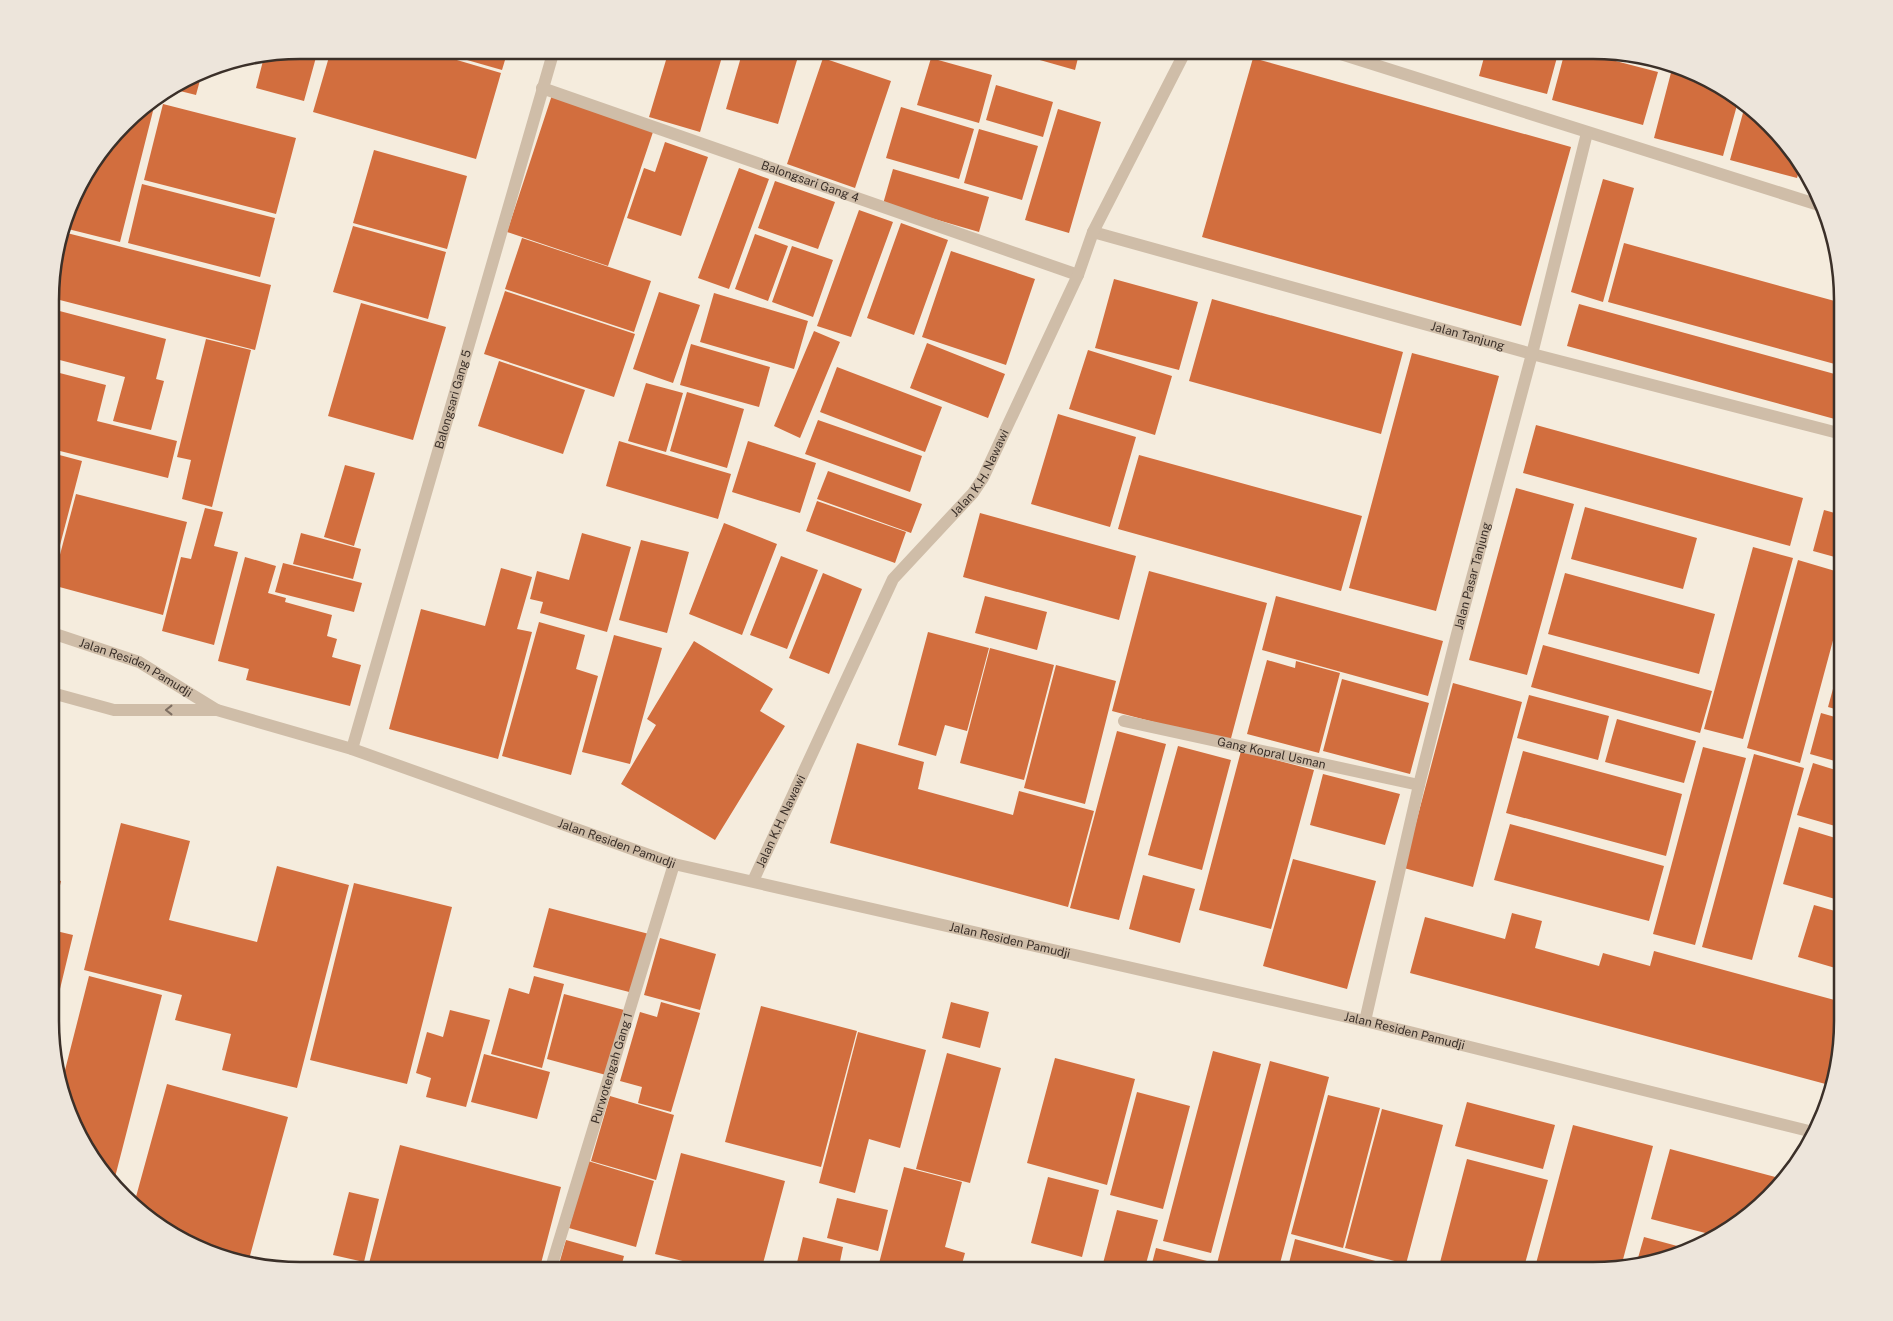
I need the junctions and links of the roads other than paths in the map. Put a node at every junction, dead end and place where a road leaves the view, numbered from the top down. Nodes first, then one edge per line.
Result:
1 (551, 59) edge
2 (1181, 59) edge
3 (1356, 59) edge
4 (542, 88) junction
5 (1587, 133) junction
6 (1814, 204) edge
7 (1094, 232) junction
8 (1078, 275) junction
9 (1532, 354) junction
10 (1834, 432) edge
11 (59, 635) edge
12 (59, 695) edge
13 (217, 710) junction
14 (1124, 722) dead end
15 (352, 749) junction
16 (1419, 785) junction
17 (674, 864) junction
18 (753, 881) junction
19 (1364, 1022) junction
20 (1808, 1131) edge
21 (553, 1262) edge

1 - 4 street, Balongsari Gang 5
2 - 7 street, Jalan K.H. Nawawi
3 - 5 street
4 - 8 street, Balongsari Gang 4
4 - 15 street, Balongsari Gang 5
5 - 6 street
5 - 9 street, Jalan Pasar Tanjung
7 - 8 street, Jalan K.H. Nawawi
7 - 9 street, Jalan Tanjung
8 - 18 street, Jalan K.H. Nawawi
9 - 10 street, Jalan Tanjung
9 - 16 street, Jalan Pasar Tanjung
11 - 13 street, Jalan Residen Pamudji
13 -> 12 street, Jalan Residen Pamudji
13 - 15 street, Jalan Residen Pamudji
14 - 16 street, Gang Kopral Usman
15 - 17 street, Jalan Residen Pamudji
16 - 19 street, Jalan Pasar Tanjung
17 - 18 street, Jalan Residen Pamudji
17 - 21 street, Purwotengah Gang 1
18 - 19 street, Jalan Residen Pamudji
19 - 20 street, Jalan Residen Pamudji

